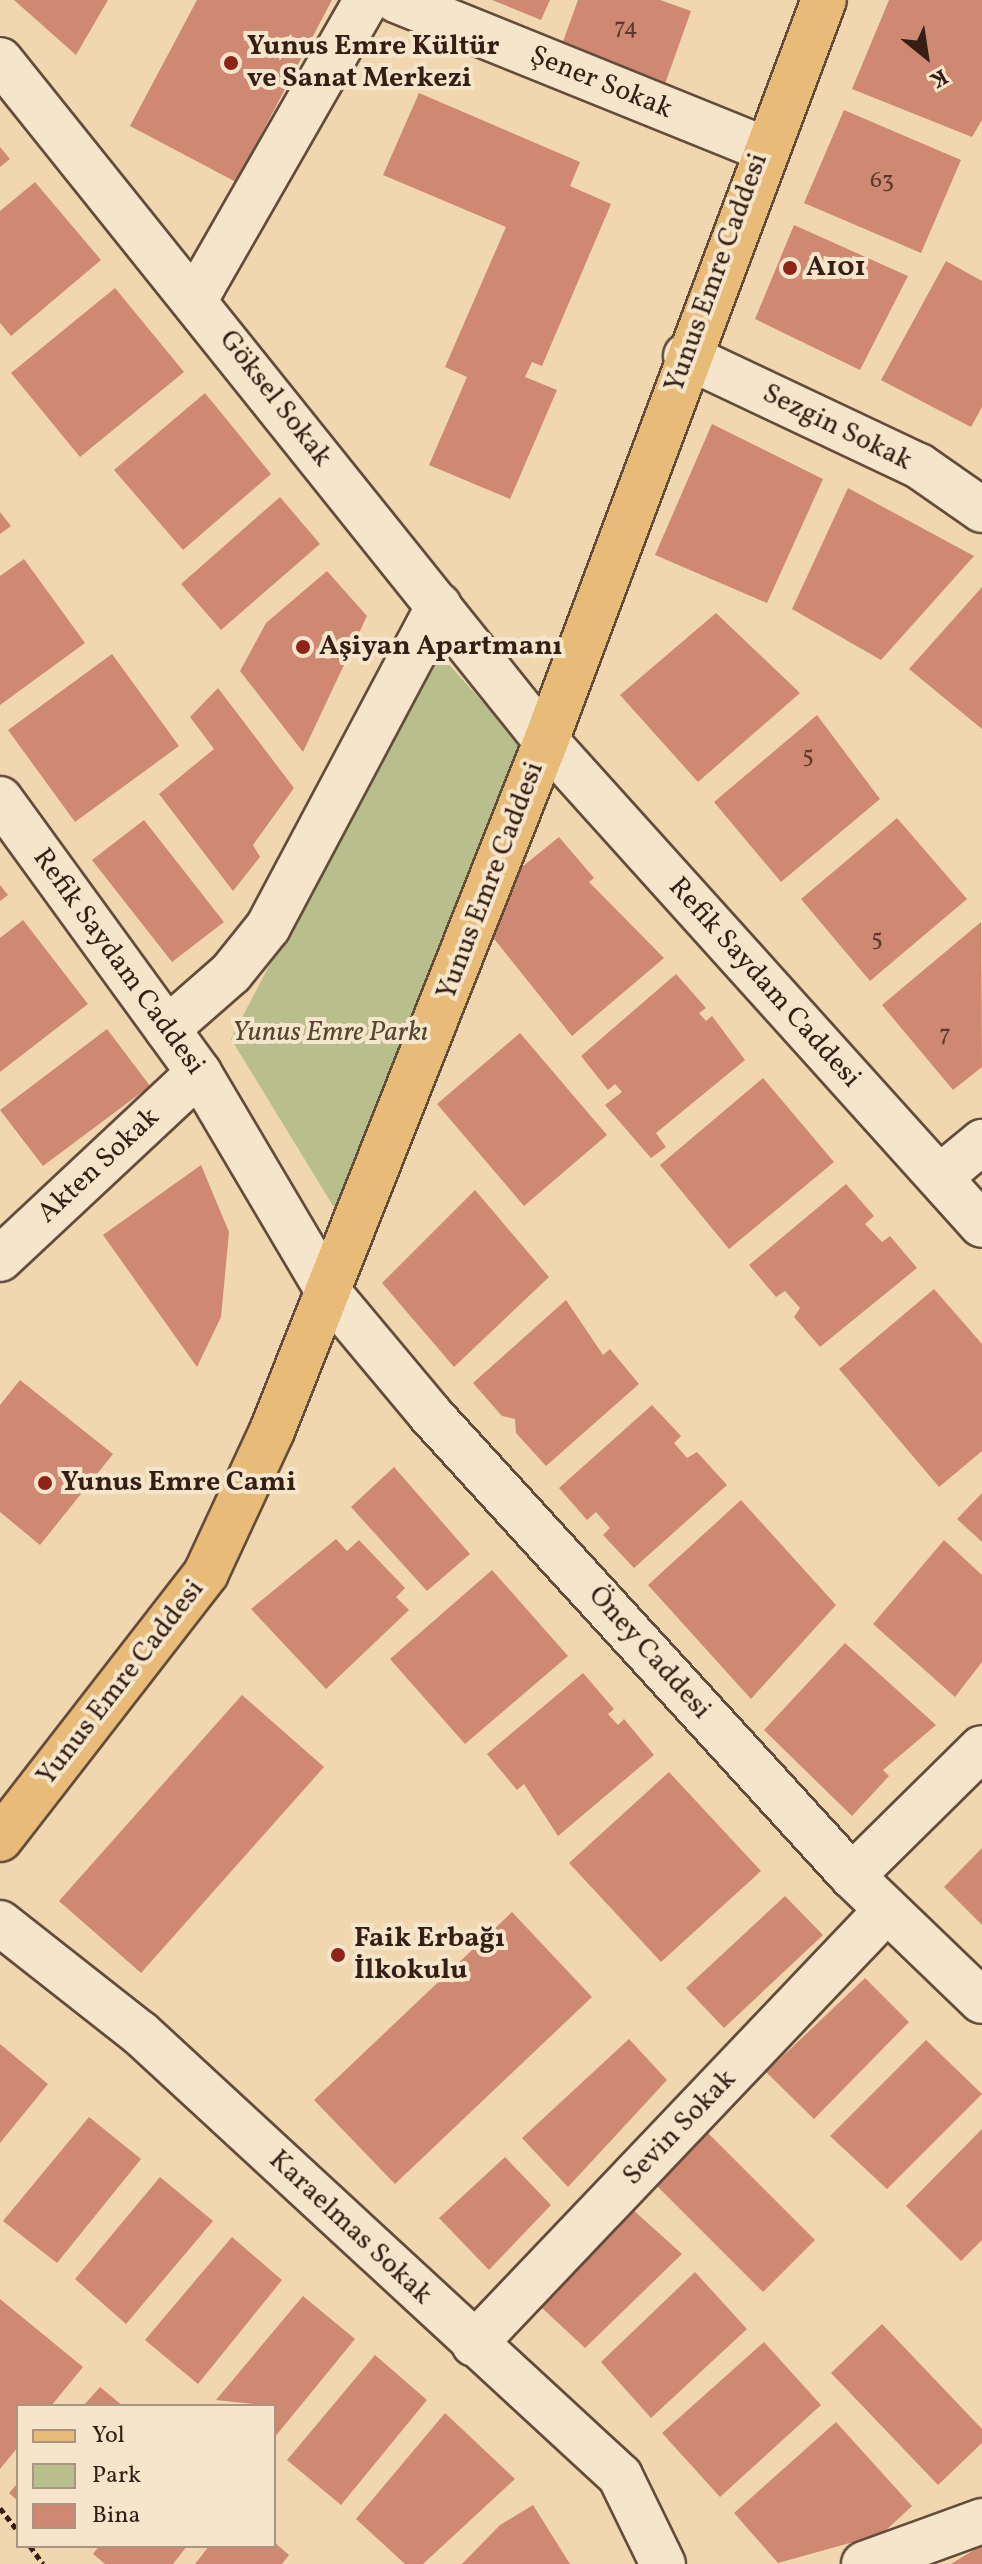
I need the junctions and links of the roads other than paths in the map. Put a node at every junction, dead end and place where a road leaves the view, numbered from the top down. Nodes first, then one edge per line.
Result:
1 (367, 0) edge
2 (396, 0) edge
3 (824, 0) edge
4 (0, 60) edge
5 (763, 148) junction
6 (196, 298) junction
7 (686, 356) junction
8 (982, 510) edge
9 (439, 606) junction
10 (546, 741) junction
11 (0, 799) edge
12 (167, 1029) junction
13 (199, 1073) junction
14 (982, 1142) edge
15 (940, 1177) junction
16 (982, 1225) edge
17 (0, 1259) edge
18 (329, 1293) junction
19 (982, 1748) edge
20 (0, 1839) edge
21 (852, 1876) junction
22 (885, 1912) junction
23 (0, 1923) edge
24 (982, 2001) edge
25 (474, 2344) junction
26 (982, 2521) edge
27 (663, 2564) edge
28 (864, 2564) edge

1 - 6 street
2 - 5 street, Şener Sokak
3 - 5 main road, Yunus Emre Caddesi
4 - 6 street, Göksel Sokak
5 - 7 main road, Yunus Emre Caddesi
6 - 9 street, Göksel Sokak
7 - 8 street, Sezgin Sokak
7 - 10 main road, Yunus Emre Caddesi
9 - 10 street, Göksel Sokak
9 - 12 street
10 - 15 street, Refik Saydam Caddesi
10 - 18 main road, Yunus Emre Caddesi
11 - 12 street, Refik Saydam Caddesi
12 - 13 street, Refik Saydam Caddesi
13 - 17 street, Akten Sokak
13 - 18 street, Refik Saydam Caddesi
14 - 15 street
15 - 16 street, Refik Saydam Caddesi
18 - 20 main road, Yunus Emre Caddesi
18 - 21 street, Öney Caddesi
19 - 21 street
21 - 22 street, Öney Caddesi
22 - 24 street, Öney Caddesi
22 - 25 street, Sevin Sokak
23 - 25 street, Karaelmas Sokak
25 - 27 street, Karaelmas Sokak
26 - 28 street

